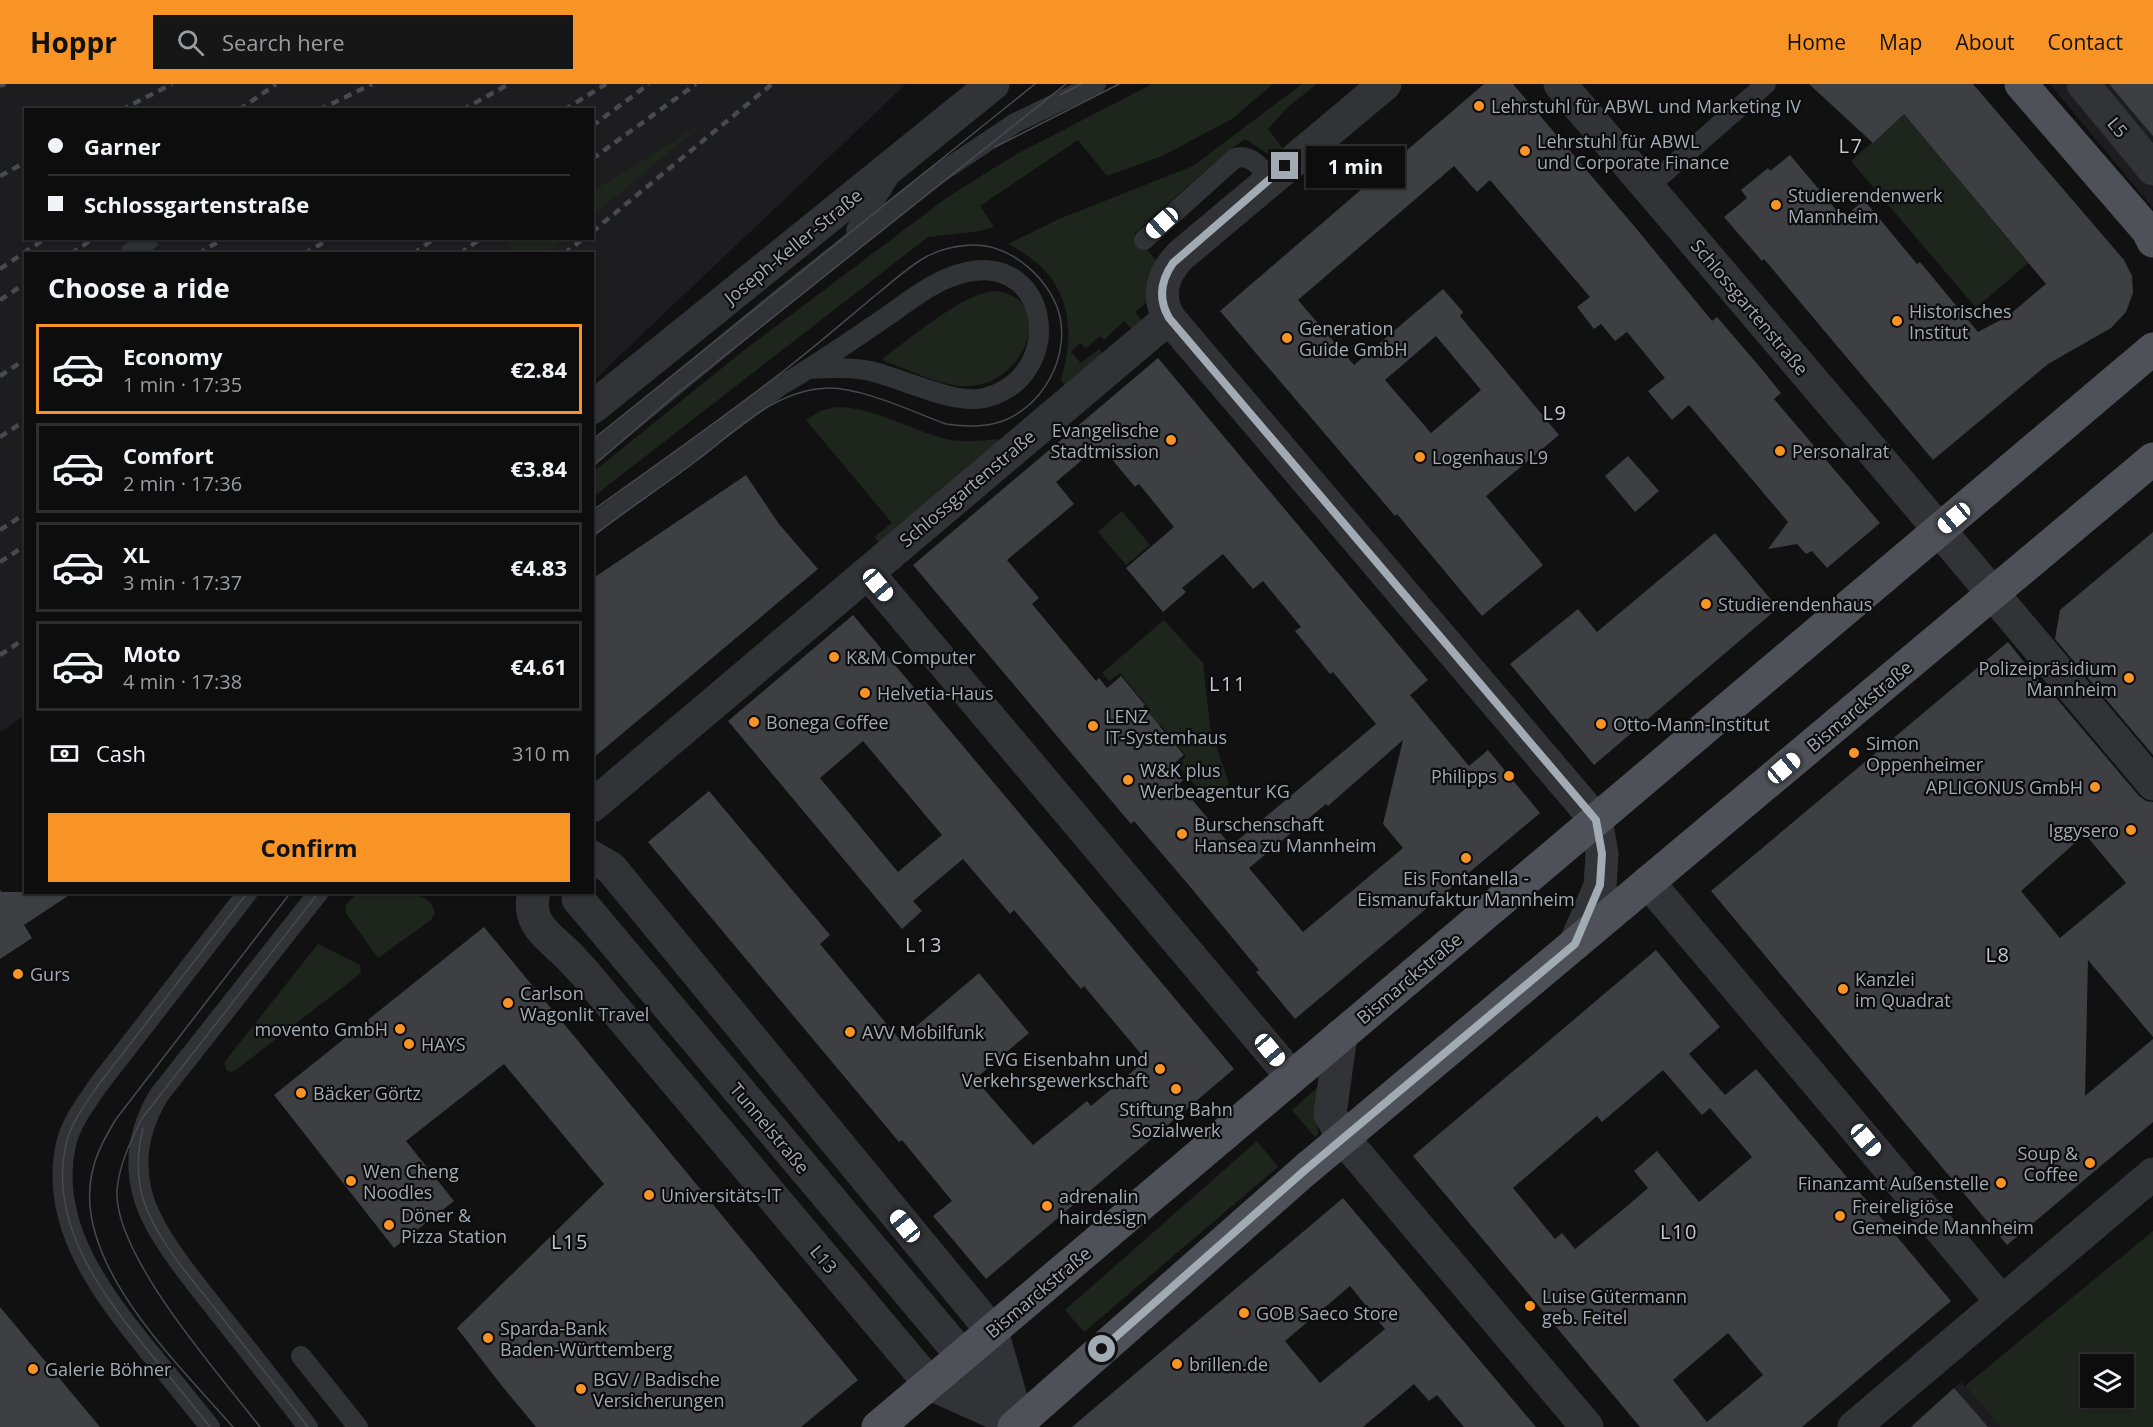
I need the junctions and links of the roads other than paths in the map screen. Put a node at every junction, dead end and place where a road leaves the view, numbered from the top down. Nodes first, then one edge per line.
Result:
1 (993, 84) edge
2 (1096, 84) edge
3 (1385, 84) edge
4 (1560, 84) edge
5 (1766, 84) edge
6 (2021, 84) edge
7 (2083, 84) edge
8 (900, 159) junction
9 (2153, 169) edge
10 (1270, 178) junction
11 (1648, 187) junction
12 (1144, 240) dead end
13 (2153, 241) edge
14 (846, 245) junction
15 (1174, 324) junction
16 (2153, 349) edge
17 (812, 369) junction
18 (594, 406) edge
19 (594, 452) edge
20 (2153, 459) edge
21 (594, 524) edge
22 (1940, 530) junction
23 (868, 573) junction
24 (1993, 593) junction
25 (2153, 784) edge
26 (603, 796) edge
27 (1596, 820) junction
28 (594, 858) edge
29 (1648, 882) junction
30 (246, 894) edge
31 (317, 894) edge
32 (528, 896) edge
33 (578, 899) dead end
34 (1575, 944) junction
35 (1341, 1035) junction
36 (1292, 1077) junction
37 (1343, 1138) junction
38 (2153, 1174) edge
39 (2002, 1302) junction
40 (992, 1331) junction
41 (301, 1356) dead end
42 (962, 1356) junction
43 (930, 1384) junction
44 (1018, 1426) edge
45 (210, 1427) edge
46 (308, 1427) edge
47 (358, 1427) edge
48 (878, 1427) edge
49 (1587, 1427) edge
50 (1854, 1427) edge

1 - 8 street, Joseph-Keller-Straße
2 - 14 lane
3 - 10 street
4 - 11 street, Schlossgartenstraße
5 - 11 lane
6 - 13 main road
7 - 9 street, L5
8 - 14 lane
8 - 18 street, Joseph-Keller-Straße
10 - 12 lane
10 - 15 street
11 - 22 street, Schlossgartenstraße
14 - 19 lane
15 - 23 street, Schlossgartenstraße
15 - 27 street
16 - 22 main road, Bismarckstraße
17 - 17 lane
17 - 21 lane
20 - 24 main road, Bismarckstraße
22 - 24 street
22 - 27 main road, Bismarckstraße
23 - 26 street, Schlossgartenstraße
23 - 36 street
24 - 25 street
24 - 29 main road, Bismarckstraße
27 - 34 street
27 - 35 main road, Bismarckstraße
28 - 40 street
29 - 34 main road, Bismarckstraße
29 - 39 street
30 - 45 lane
31 - 46 lane
32 - 43 street, L13
33 - 42 street, Tunnelstraße
34 - 37 main road, Bismarckstraße
35 - 36 main road, Bismarckstraße
35 - 37 street
36 - 40 main road, Bismarckstraße
37 - 44 main road, Bismarckstraße
37 - 49 street
38 - 39 street
39 - 50 street
40 - 42 main road, Bismarckstraße
40 - 44 street
41 - 47 lane
42 - 43 main road, Bismarckstraße
42 - 44 street, Tunnelstraße
43 - 44 street
43 - 48 main road, Bismarckstraße

